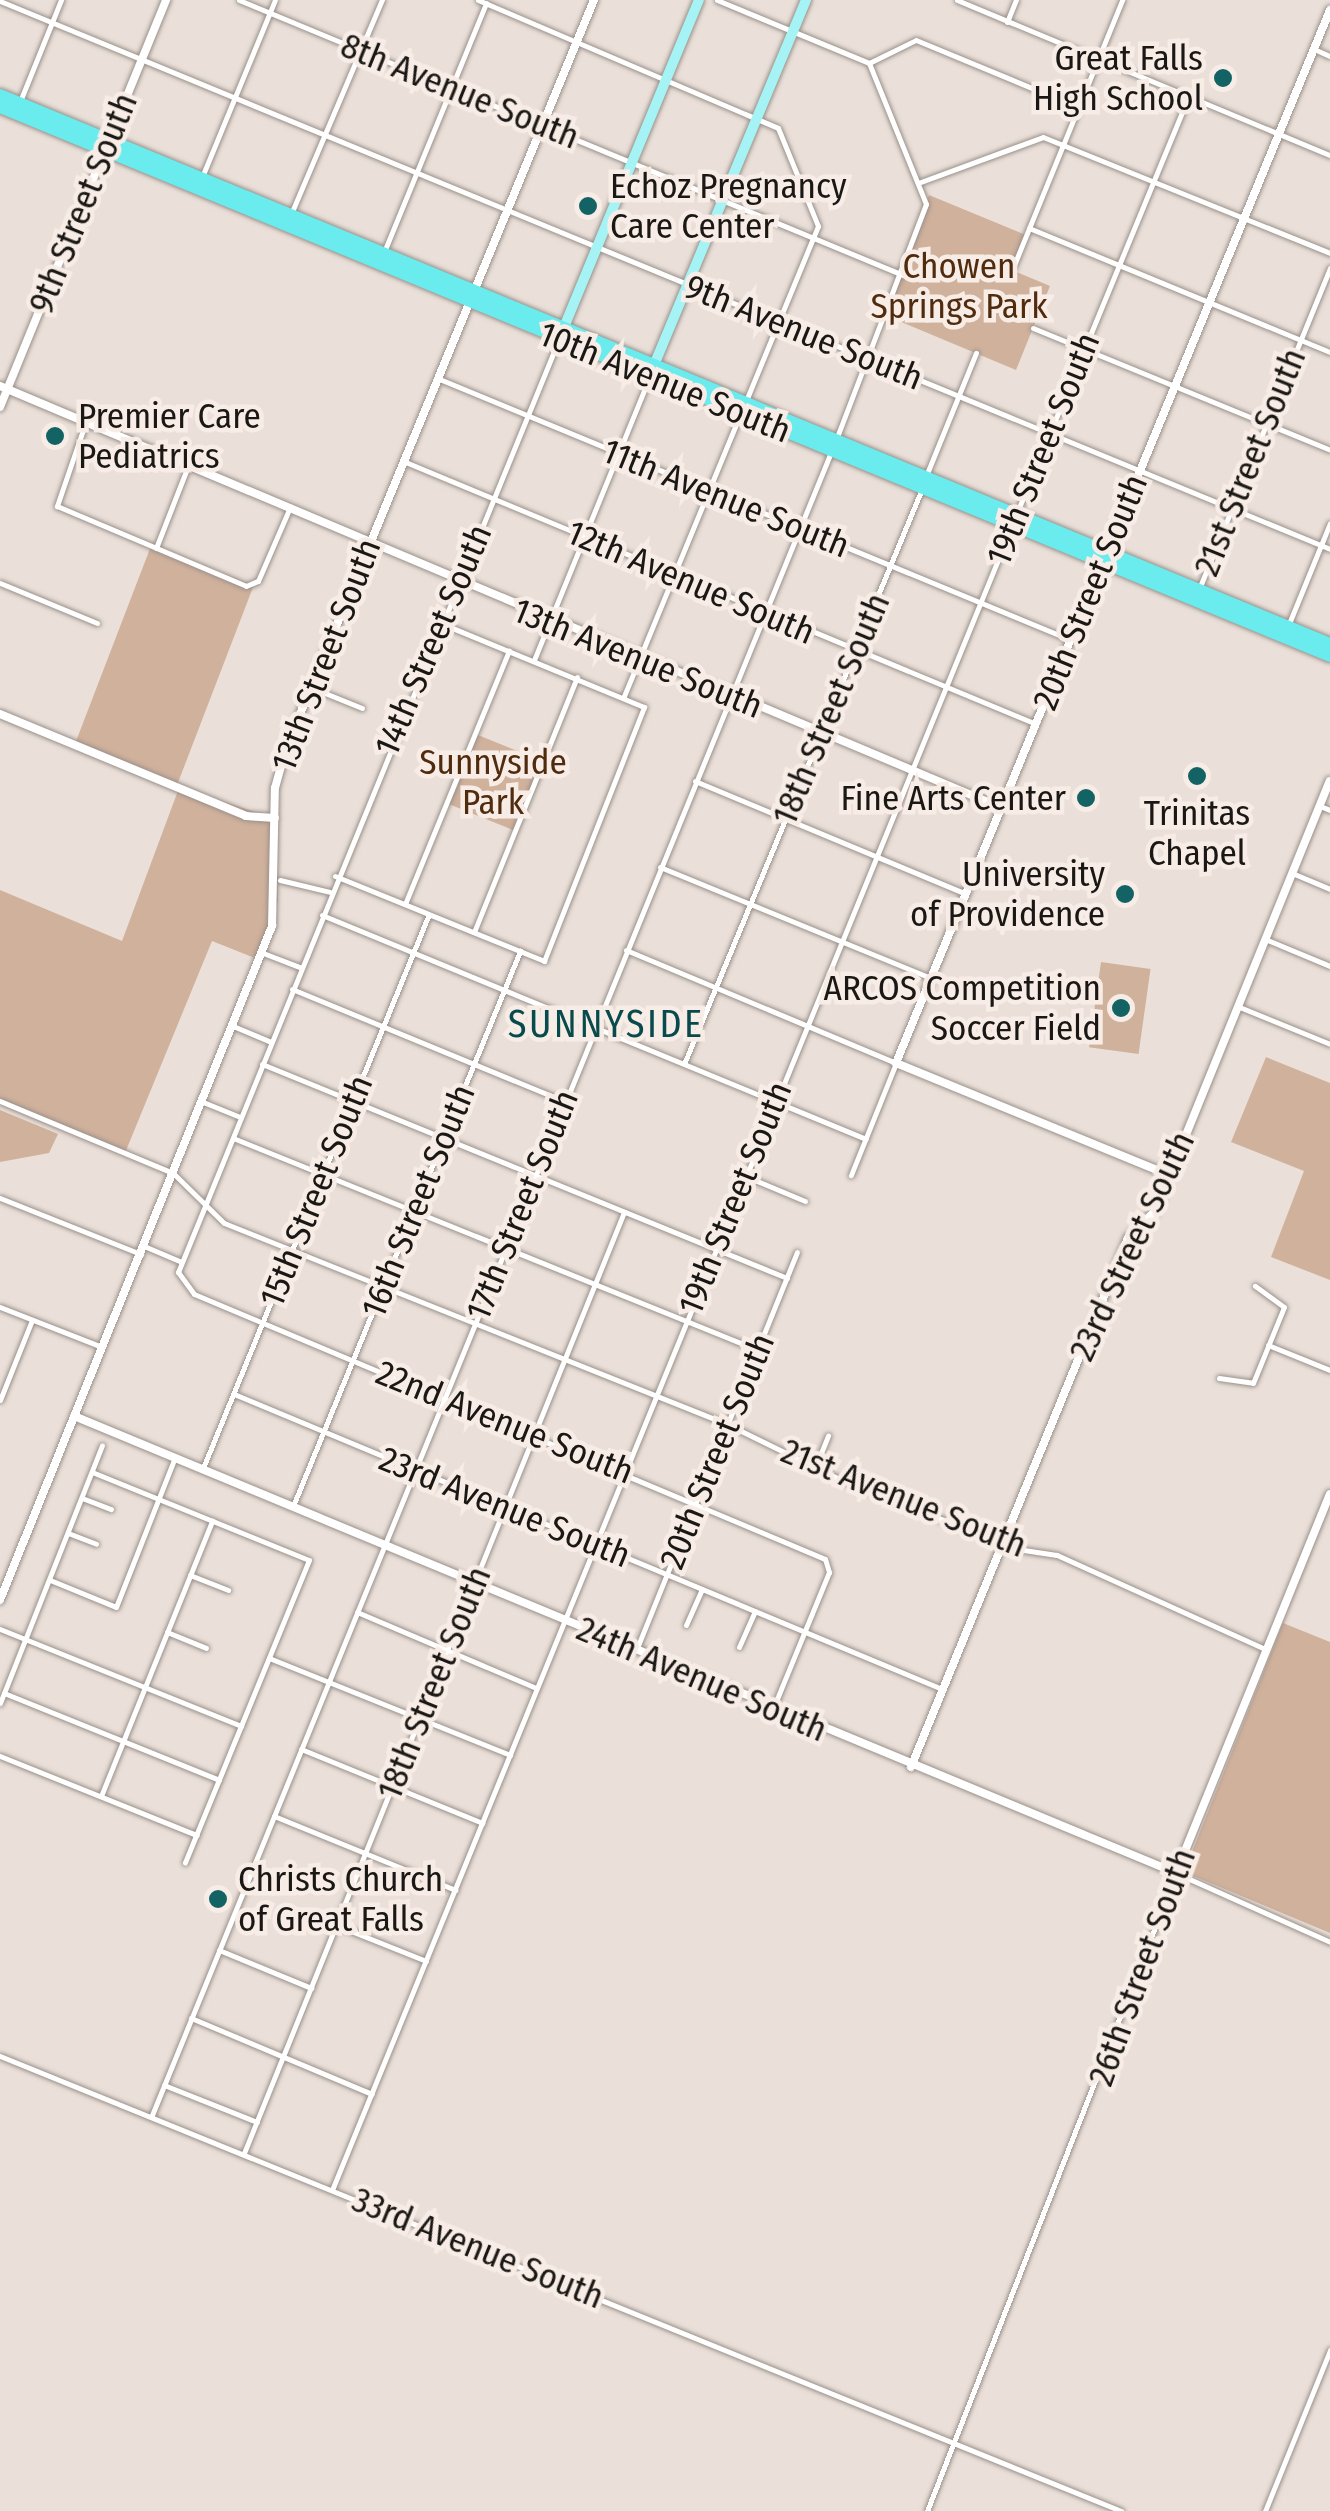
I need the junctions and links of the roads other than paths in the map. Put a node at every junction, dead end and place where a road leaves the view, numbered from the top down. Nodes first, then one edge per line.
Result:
1 (61, 0) edge
2 (166, 0) edge
3 (238, 0) edge
4 (275, 0) edge
5 (382, 0) edge
6 (478, 0) edge
7 (594, 0) edge
8 (700, 0) edge
9 (717, 0) edge
10 (806, 0) edge
11 (957, 0) edge
12 (1016, 0) edge
13 (1122, 0) edge
14 (0, 1) edge
15 (487, 2) edge
16 (1330, 10) edge
17 (270, 13) junction
18 (52, 22) junction
19 (1008, 22) junction
20 (792, 31) junction
21 (577, 41) junction
22 (1314, 49) junction
23 (361, 50) junction
24 (1330, 56) edge
25 (142, 59) junction
26 (1098, 59) junction
27 (869, 63) junction
28 (667, 78) junction
29 (451, 88) junction
30 (0, 96) edge
31 (235, 96) junction
32 (1188, 97) junction
33 (1078, 107) junction
34 (0, 108) edge
35 (17, 108) junction
36 (758, 116) junction
37 (542, 125) junction
38 (326, 134) junction
39 (1279, 134) junction
40 (1064, 142) junction
41 (108, 146) junction
42 (1330, 155) edge
43 (632, 162) junction
44 (416, 172) junction
45 (1154, 181) junction
46 (199, 183) junction
47 (918, 183) junction
48 (722, 200) junction
49 (507, 210) junction
50 (1244, 218) junction
51 (289, 221) junction
52 (1029, 228) junction
53 (813, 238) junction
54 (597, 246) junction
55 (1330, 253) edge
56 (381, 258) junction
57 (1119, 264) junction
58 (1330, 268) edge
59 (1012, 270) dead end
60 (903, 275) junction
61 (688, 284) junction
62 (471, 296) junction
63 (1210, 302) junction
64 (778, 321) junction
65 (1033, 328) dead end
66 (561, 333) junction
67 (1300, 340) junction
68 (1084, 349) junction
69 (1330, 352) edge
70 (976, 354) dead end
71 (869, 359) junction
72 (652, 370) junction
73 (437, 378) junction
74 (1175, 386) junction
75 (4, 388) edge
76 (960, 396) junction
77 (0, 407) edge
78 (743, 407) junction
79 (528, 416) junction
80 (86, 421) junction
81 (1266, 423) junction
82 (1049, 434) junction
83 (834, 445) junction
84 (1330, 450) edge
85 (618, 453) junction
86 (403, 462) junction
87 (189, 463) junction
88 (1140, 470) junction
89 (924, 483) junction
90 (709, 491) junction
91 (493, 500) junction
92 (290, 506) junction
93 (1230, 508) junction
94 (1014, 520) junction
95 (1330, 523) edge
96 (799, 528) junction
97 (584, 537) junction
98 (1321, 545) junction
99 (368, 546) junction
100 (156, 548) junction
101 (1330, 549) edge
102 (1105, 557) junction
103 (891, 566) junction
104 (674, 574) junction
105 (0, 583) edge
106 (459, 584) junction
107 (1196, 596) junction
108 (980, 603) junction
109 (764, 612) junction
110 (97, 622) dead end
111 (550, 622) junction
112 (443, 624) junction
113 (1286, 632) junction
114 (1071, 640) junction
115 (1330, 644) edge
116 (509, 650) junction
117 (855, 650) junction
118 (1330, 656) edge
119 (640, 659) junction
120 (534, 660) junction
121 (577, 677) junction
122 (310, 687) junction
123 (946, 687) junction
124 (624, 696) junction
125 (730, 696) junction
126 (362, 708) dead end
127 (0, 714) edge
128 (1036, 724) junction
129 (820, 734) junction
130 (910, 771) junction
131 (694, 781) junction
132 (1330, 782) edge
133 (1320, 806) junction
134 (1002, 808) junction
135 (1330, 810) edge
136 (275, 818) junction
137 (785, 820) junction
138 (876, 856) junction
139 (660, 867) junction
140 (1292, 873) junction
141 (335, 876) junction
142 (280, 880) junction
143 (1330, 889) edge
144 (330, 892) junction
145 (966, 894) junction
146 (404, 904) junction
147 (750, 904) junction
148 (429, 914) junction
149 (322, 915) junction
150 (474, 932) junction
151 (1265, 939) junction
152 (841, 941) junction
153 (626, 950) junction
154 (520, 951) junction
155 (263, 952) junction
156 (413, 953) junction
157 (1330, 966) edge
158 (300, 967) junction
159 (931, 978) junction
160 (716, 988) junction
161 (292, 989) junction
162 (504, 990) junction
163 (1237, 1006) junction
164 (806, 1025) junction
165 (234, 1026) junction
166 (383, 1026) junction
167 (594, 1027) junction
168 (272, 1042) junction
169 (1330, 1044) edge
170 (896, 1063) junction
171 (262, 1064) junction
172 (474, 1064) junction
173 (684, 1064) junction
174 (353, 1100) junction
175 (0, 1101) edge
176 (564, 1101) junction
177 (203, 1102) junction
178 (775, 1102) junction
179 (240, 1117) junction
180 (442, 1137) junction
181 (233, 1138) junction
182 (866, 1139) junction
183 (174, 1173) junction
184 (323, 1174) junction
185 (534, 1175) junction
186 (851, 1175) dead end
187 (1169, 1175) junction
188 (744, 1176) junction
189 (0, 1198) edge
190 (206, 1200) junction
191 (806, 1201) dead end
192 (413, 1211) junction
193 (624, 1212) junction
194 (504, 1248) junction
195 (292, 1249) junction
196 (714, 1249) junction
197 (142, 1250) junction
198 (797, 1252) dead end
199 (180, 1261) junction
200 (787, 1278) junction
201 (182, 1282) joint
202 (383, 1285) junction
203 (594, 1285) junction
204 (1255, 1286) dead end
205 (0, 1306) edge
206 (32, 1320) junction
207 (684, 1320) junction
208 (263, 1322) junction
209 (474, 1322) junction
210 (1268, 1345) junction
211 (102, 1347) junction
212 (758, 1350) junction
213 (565, 1358) junction
214 (354, 1359) junction
215 (1330, 1370) edge
216 (1219, 1378) dead end
217 (234, 1394) junction
218 (444, 1396) junction
219 (654, 1396) junction
220 (0, 1400) edge
221 (74, 1416) junction
222 (727, 1424) junction
223 (324, 1432) junction
224 (535, 1433) junction
225 (828, 1436) dead end
226 (102, 1446) dead end
227 (175, 1457) junction
228 (203, 1468) junction
229 (815, 1468) junction
230 (413, 1470) junction
231 (625, 1471) junction
232 (92, 1472) junction
233 (1330, 1494) edge
234 (82, 1498) junction
235 (159, 1499) junction
236 (696, 1501) junction
237 (293, 1506) junction
238 (505, 1508) junction
239 (111, 1509) dead end
240 (212, 1521) junction
241 (68, 1533) junction
242 (384, 1543) junction
243 (1002, 1543) junction
244 (96, 1544) dead end
245 (596, 1545) junction
246 (667, 1574) junction
247 (190, 1575) junction
248 (50, 1580) junction
249 (474, 1582) junction
250 (702, 1589) junction
251 (228, 1590) dead end
252 (0, 1600) edge
253 (754, 1610) junction
254 (356, 1612) junction
255 (565, 1619) junction
256 (686, 1626) dead end
257 (0, 1628) edge
258 (168, 1632) junction
259 (805, 1632) junction
260 (26, 1640) junction
261 (739, 1647) dead end
262 (206, 1648) dead end
263 (447, 1649) junction
264 (636, 1649) junction
265 (1267, 1650) junction
266 (269, 1658) junction
267 (328, 1682) junction
268 (145, 1687) junction
269 (536, 1688) junction
270 (943, 1689) junction
271 (4, 1693) junction
272 (0, 1704) edge
273 (772, 1711) junction
274 (419, 1719) junction
275 (242, 1726) junction
276 (123, 1741) junction
277 (301, 1749) junction
278 (0, 1756) edge
279 (510, 1756) junction
280 (912, 1767) junction
281 (219, 1780) junction
282 (392, 1786) junction
283 (101, 1796) junction
284 (274, 1816) junction
285 (482, 1823) junction
286 (197, 1834) junction
287 (364, 1854) junction
288 (185, 1864) dead end
289 (1176, 1873) junction
290 (455, 1890) junction
291 (336, 1925) junction
292 (1330, 1942) edge
293 (219, 1950) junction
294 (427, 1962) junction
295 (311, 1988) junction
296 (191, 2018) junction
297 (0, 2056) edge
298 (283, 2056) junction
299 (164, 2086) junction
300 (372, 2094) junction
301 (152, 2115) junction
302 (256, 2122) junction
303 (244, 2154) junction
304 (332, 2190) junction
305 (1330, 2350) edge
306 (955, 2441) junction
307 (926, 2511) edge
308 (1121, 2511) edge
309 (1265, 2511) edge

1 - 18 street
2 - 25 street, 9th Street South
3 - 17 street, 8th Avenue South
4 - 17 street
5 - 23 street
6 - 15 street
7 - 21 street, 13th Street South
8 - 28 main road, 14th Street South
9 - 20 street
10 - 20 main road
11 - 19 street
12 - 19 street
13 - 26 street
14 - 18 street, 9th Avenue South
15 - 21 street
15 - 29 street
16 - 22 street, 20th Street South
17 - 23 street, 8th Avenue South
17 - 31 street
18 - 25 street, 9th Avenue South
18 - 35 street
19 - 26 street
20 - 27 street
20 - 36 main road
21 - 28 street
21 - 37 street, 13th Street South
22 - 24 street
22 - 39 street, 20th Street South
23 - 29 street, 8th Avenue South
23 - 38 street
25 - 31 street, 9th Avenue South
25 - 41 street, 9th Street South
26 - 32 street
26 - 33 street
27 - 33 street
27 - 47 street
28 - 36 street
28 - 43 main road, 14th Street South
29 - 37 street, 8th Avenue South
29 - 44 street
30 - 35 highway, 10th Avenue South
31 - 38 street, 9th Avenue South
31 - 46 street
32 - 39 street
32 - 45 street, 19th Street South
33 - 40 street
34 - 35 highway, 10th Avenue South
35 - 41 highway, 10th Avenue South
36 - 48 main road
36 - 53 street
37 - 43 street, 8th Avenue South
37 - 49 street, 13th Street South
38 - 44 street, 9th Avenue South
38 - 51 street
39 - 42 street
39 - 50 street, 20th Street South
40 - 45 street
40 - 47 street
40 - 52 street
41 - 46 highway, 10th Avenue South
41 - 75 street, 9th Street South
43 - 48 street, 8th Avenue South
43 - 54 main road, 14th Street South
44 - 49 street, 9th Avenue South
44 - 56 street
45 - 50 street
45 - 57 street, 19th Street South
46 - 51 highway, 10th Avenue South
47 - 60 street, 17th Street South
48 - 53 street, 8th Avenue South
48 - 61 main road
49 - 54 street, 9th Avenue South
49 - 62 street, 13th Street South
50 - 55 street
50 - 63 street, 20th Street South
51 - 56 highway, 10th Avenue South
52 - 57 street
52 - 59 street
53 - 60 street, 8th Avenue South
53 - 64 street
54 - 61 street, 9th Avenue South
54 - 66 main road, 14th Street South
56 - 62 highway, 10th Avenue South
57 - 63 street
57 - 68 street, 19th Street South
58 - 67 street, 21st Street South
60 - 71 street, 17th Street South
61 - 64 street, 9th Avenue South
61 - 72 main road
62 - 66 highway, 10th Avenue South
62 - 73 street, 13th Street South
63 - 67 street
63 - 74 street, 20th Street South
64 - 71 street, 9th Avenue South
64 - 78 street
65 - 68 street
66 - 72 highway, 10th Avenue South
66 - 79 street, 14th Street South
67 - 69 street
67 - 81 street, 21st Street South
68 - 74 street
68 - 82 street, 19th Street South
70 - 76 street, 18th Street South
71 - 76 street, 9th Avenue South
71 - 83 street, 17th Street South
72 - 78 highway, 10th Avenue South
72 - 85 street
73 - 79 street, 11th Avenue South
73 - 86 street, 13th Street South
74 - 81 street
74 - 88 street, 20th Street South
75 - 77 street, 9th Street South
75 - 80 street, 13th Avenue South
76 - 82 street, 9th Avenue South
76 - 89 street, 18th Street South
78 - 83 highway, 10th Avenue South
78 - 90 street
79 - 85 street, 11th Avenue South
79 - 91 street, 14th Street South
80 - 87 street, 13th Avenue South
80 - 100 street
81 - 84 street
81 - 93 street, 21st Street South
82 - 88 street, 9th Avenue South
82 - 94 street, 19th Street South
83 - 89 highway, 10th Avenue South
83 - 96 street, 17th Street South
85 - 90 street, 11th Avenue South
85 - 97 street
86 - 91 street, 12th Avenue South
86 - 99 street, 13th Street South
87 - 92 street, 13th Avenue South
87 - 100 street
88 - 93 street, 9th Avenue South
88 - 102 street, 20th Street South
89 - 94 highway, 10th Avenue South
89 - 103 street, 18th Street South
90 - 96 street, 11th Avenue South
90 - 104 street
91 - 97 street, 12th Avenue South
91 - 106 street, 14th Street South
92 - 99 street, 13th Avenue South
92 - 100 street
93 - 98 street, 9th Avenue South
93 - 107 street, 21st Street South
94 - 102 highway, 10th Avenue South
94 - 108 street, 19th Street South
95 - 98 street
96 - 103 street, 11th Avenue South
96 - 109 street, 17th Street South
97 - 104 street, 12th Avenue South
97 - 111 street
98 - 101 street, 9th Avenue South
98 - 113 street
99 - 106 street, 13th Avenue South
99 - 122 street, 13th Street South
102 - 107 highway, 10th Avenue South
102 - 114 street, 20th Street South
103 - 108 street, 11th Avenue South
103 - 117 street, 18th Street South
104 - 109 street, 12th Avenue South
104 - 119 street
105 - 110 street
106 - 111 street, 13th Avenue South
106 - 112 street, 14th Street South
107 - 113 highway, 10th Avenue South
108 - 114 street, 11th Avenue South
108 - 123 street, 19th Street South
109 - 117 street, 12th Avenue South
109 - 125 street, 17th Street South
111 - 119 street, 13th Avenue South
111 - 120 street
112 - 116 street
112 - 141 street, 14th Street South
113 - 115 highway, 10th Avenue South
113 - 118 highway, 10th Avenue South
114 - 128 street, 20th Street South
116 - 120 street
116 - 146 street
117 - 123 street, 12th Avenue South
117 - 129 street, 18th Street South
119 - 124 street
119 - 125 street, 13th Avenue South
120 - 121 street
121 - 124 street
121 - 150 street
122 - 126 street
122 - 136 street, 13th Street South
123 - 128 street, 12th Avenue South
123 - 130 street, 19th Street South
124 - 154 street
125 - 129 street, 13th Avenue South
125 - 131 street, 17th Street South
127 - 136 street
128 - 134 street, 20th Street South
129 - 130 street, 13th Avenue South
129 - 137 street, 18th Street South
130 - 134 street, 13th Avenue South
130 - 138 street, 19th Street South
131 - 137 street
131 - 139 street, 17th Street South
132 - 133 street, 23rd Street South
133 - 135 street
133 - 140 street, 23rd Street South
134 - 145 street, 20th Street South
136 - 142 street, 13th Street South
137 - 138 street
137 - 147 street, 18th Street South
138 - 145 street
138 - 152 street, 19th Street South
139 - 147 street
139 - 153 street, 17th Street South
140 - 143 street
140 - 151 street, 23rd Street South
141 - 144 street, 14th Street South
141 - 146 street
142 - 144 street
142 - 155 street, 13th Street South
144 - 149 street, 14th Street South
145 - 159 street, 20th Street South
146 - 148 street
147 - 152 street
147 - 160 street, 18th Street South
148 - 150 street
148 - 156 street, 15th Street South
149 - 156 street
149 - 158 street, 14th Street South
150 - 154 street
151 - 157 street
151 - 163 street, 23rd Street South
152 - 159 street
152 - 164 street, 19th Street South
153 - 160 street
153 - 167 street, 17th Street South
154 - 162 street, 16th Street South
155 - 158 street
155 - 165 street, 13th Street South
156 - 162 street
156 - 166 street, 15th Street South
158 - 161 street, 14th Street South
159 - 170 street, 20th Street South
160 - 164 street
160 - 173 street, 18th Street South
161 - 166 street
161 - 168 street, 14th Street South
162 - 167 street
162 - 172 street, 16th Street South
163 - 169 street
163 - 187 street, 23rd Street South
164 - 170 street
164 - 178 street, 19th Street South
165 - 168 street
165 - 177 street, 13th Street South
166 - 172 street
166 - 174 street, 15th Street South
167 - 173 street
167 - 176 street, 17th Street South
168 - 171 street, 14th Street South
170 - 182 street, 20th Street South
170 - 187 street
171 - 174 street
171 - 179 street, 14th Street South
172 - 176 street
172 - 180 street, 16th Street South
173 - 178 street
174 - 180 street
174 - 184 street, 15th Street South
175 - 183 street, 21st Avenue South
176 - 185 street, 17th Street South
177 - 179 street
177 - 183 street, 13th Street South
178 - 182 street
178 - 188 street, 19th Street South
179 - 181 street, 14th Street South
180 - 185 street
180 - 192 street, 16th Street South
181 - 184 street
181 - 190 street, 14th Street South
182 - 186 street, 20th Street South
183 - 190 street, 21st Avenue South
183 - 197 street, 13th Street South
184 - 192 street
184 - 195 street, 15th Street South
185 - 193 street
185 - 194 street, 17th Street South
187 - 243 street, 23rd Street South
188 - 191 street
188 - 196 street, 19th Street South
189 - 197 street
190 - 195 street, 21st Avenue South
190 - 199 street, 14th Street South
192 - 194 street
192 - 202 street, 16th Street South
193 - 196 street
193 - 203 street, 18th Street South
194 - 203 street
194 - 209 street, 17th Street South
195 - 202 street, 21st Avenue South
195 - 208 street, 15th Street South
196 - 200 street
196 - 207 street, 19th Street South
197 - 199 street
197 - 211 street, 13th Street South
198 - 200 street, 20th Street South
199 - 201 street, 14th Street South
200 - 212 street, 20th Street South
201 - 208 street, 22nd Avenue South
202 - 209 street, 21st Avenue South
202 - 214 street, 16th Street South
203 - 207 street
203 - 213 street, 18th Street South
204 - 210 street
205 - 206 street
206 - 211 street
206 - 220 street
207 - 212 street
207 - 219 street, 19th Street South
208 - 214 street, 22nd Avenue South
208 - 217 street, 15th Street South
209 - 213 street, 21st Avenue South
209 - 218 street, 17th Street South
210 - 215 street
210 - 216 street
211 - 221 street, 13th Street South
212 - 222 street, 20th Street South
213 - 219 street, 21st Avenue South
213 - 224 street, 18th Street South
214 - 218 street, 22nd Avenue South
214 - 223 street, 16th Street South
217 - 223 street, 23rd Avenue South
217 - 228 street, 15th Street South
218 - 224 street, 22nd Avenue South
218 - 230 street, 17th Street South
219 - 222 street, 21st Avenue South
219 - 231 street, 19th Street South
221 - 227 street, 24th Avenue South
221 - 252 street, 13th Street South
222 - 229 street, 21st Avenue South
222 - 236 street, 20th Street South
223 - 230 street, 23rd Avenue South
223 - 237 street, 16th Street South
224 - 231 street, 22nd Avenue South
224 - 238 street, 18th Street South
225 - 229 street
226 - 232 street
227 - 228 street, 24th Avenue South
227 - 235 street
228 - 237 street, 24th Avenue South
229 - 243 street, 21st Avenue South
230 - 238 street, 23rd Avenue South
230 - 242 street, 17th Street South
231 - 236 street, 22nd Avenue South
231 - 245 street, 19th Street South
232 - 234 street
232 - 235 street
233 - 265 street, 26th Street South
234 - 239 street
234 - 241 street
235 - 240 street
235 - 248 street
236 - 246 street, 20th Street South
236 - 259 street, 22nd Avenue South
237 - 242 street, 24th Avenue South
238 - 245 street, 23rd Avenue South
238 - 249 street, 18th Street South
240 - 247 street
240 - 266 street
241 - 244 street
241 - 248 street
242 - 249 street, 24th Avenue South
242 - 254 street, 17th Street South
243 - 265 street, 21st Avenue South
243 - 270 street, 23rd Street South
245 - 246 street, 23rd Avenue South
245 - 255 street, 19th Street South
246 - 250 street, 23rd Avenue South
246 - 264 street, 20th Street South
247 - 251 street
247 - 258 street
248 - 260 street
249 - 255 street, 24th Avenue South
249 - 263 street, 18th Street South
250 - 253 street, 23rd Avenue South
250 - 256 street
253 - 259 street, 23rd Avenue South
253 - 261 street
254 - 263 street
254 - 267 street, 17th Street South
255 - 264 street, 24th Avenue South
255 - 269 street, 19th Street South
257 - 260 street
258 - 262 street
258 - 268 street
259 - 270 street, 23rd Avenue South
259 - 273 street
260 - 268 street
260 - 271 street
263 - 269 street
263 - 274 street, 18th Street South
264 - 273 street, 24th Avenue South
265 - 289 street, 26th Street South
266 - 267 street
266 - 275 street
267 - 274 street
267 - 277 street, 17th Street South
268 - 275 street
268 - 276 street
269 - 279 street, 19th Street South
270 - 280 street, 23rd Street South
271 - 272 street
271 - 276 street
273 - 280 street, 24th Avenue South
274 - 279 street
274 - 282 street, 18th Street South
275 - 281 street
276 - 281 street
276 - 283 street
277 - 282 street
277 - 284 street, 17th Street South
278 - 283 street
279 - 285 street, 19th Street South
280 - 289 street, 24th Avenue South
281 - 286 street
282 - 285 street
282 - 287 street, 18th Street South
283 - 286 street
284 - 287 street
284 - 293 street, 17th Street South
285 - 290 street, 19th Street South
286 - 288 street
287 - 290 street
287 - 291 street, 18th Street South
289 - 292 street, 24th Avenue South
289 - 306 street, 26th Street South
290 - 294 street, 19th Street South
291 - 294 street
291 - 295 street, 18th Street South
293 - 295 street
293 - 296 street, 17th Street South
294 - 300 street, 19th Street South
295 - 298 street, 18th Street South
296 - 298 street
296 - 299 street, 17th Street South
297 - 301 street, 33rd Avenue South
298 - 300 street
298 - 302 street, 18th Street South
299 - 301 street, 17th Street South
299 - 302 street
300 - 304 street, 19th Street South
301 - 303 street, 33rd Avenue South
302 - 303 street, 18th Street South
303 - 304 street, 33rd Avenue South
304 - 306 street, 33rd Avenue South
305 - 309 street
306 - 307 street, 26th Street South
306 - 308 street, 33rd Avenue South

